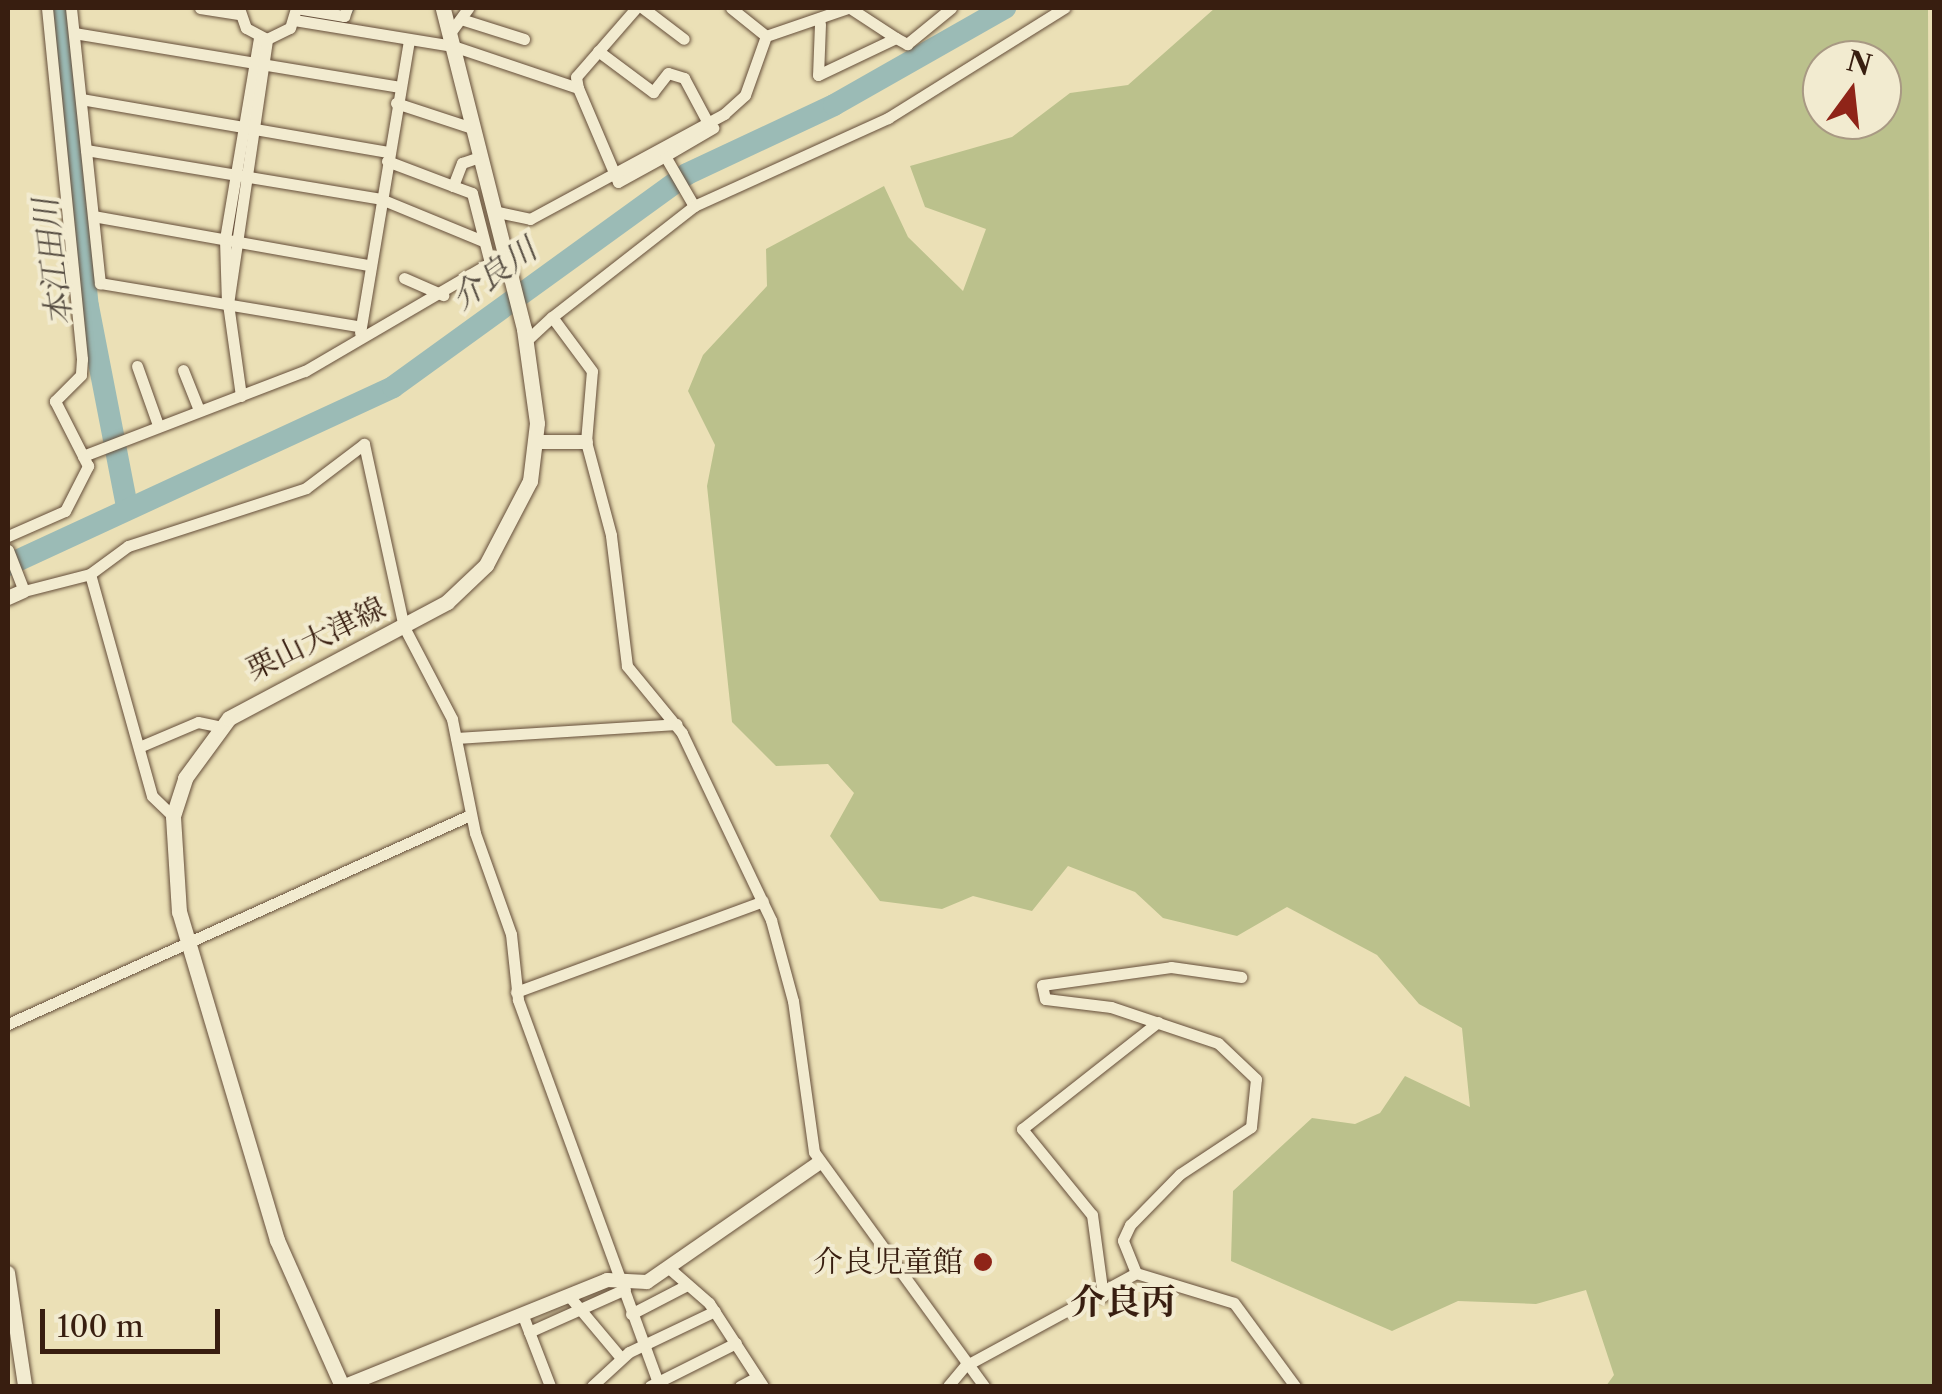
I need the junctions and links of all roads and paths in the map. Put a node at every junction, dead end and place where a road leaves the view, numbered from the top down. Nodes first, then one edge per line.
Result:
1 (47, 8) edge
2 (72, 8) edge
3 (200, 8) edge
4 (347, 8) edge
5 (444, 8) edge
6 (640, 8) edge
7 (730, 8) edge
8 (849, 8) edge
9 (951, 8) edge
10 (1064, 8) edge
11 (240, 11) edge
12 (295, 12) edge
13 (466, 14) edge
14 (820, 24) junction
15 (74, 33) junction
16 (766, 36) junction
17 (263, 38) junction
18 (896, 38) junction
19 (524, 39) dead end
20 (684, 39) dead end
21 (409, 40) junction
22 (451, 40) junction
23 (598, 51) junction
24 (258, 64) junction
25 (399, 88) junction
26 (578, 88) junction
27 (81, 98) junction
28 (396, 102) junction
29 (724, 114) junction
30 (708, 122) junction
31 (248, 128) junction
32 (472, 128) junction
33 (86, 150) junction
34 (388, 156) junction
35 (479, 158) junction
36 (667, 160) junction
37 (611, 170) junction
38 (241, 175) junction
39 (453, 186) junction
40 (381, 199) junction
41 (691, 202) junction
42 (493, 211) junction
43 (93, 216) junction
44 (231, 240) junction
45 (483, 240) junction
46 (369, 265) junction
47 (404, 278) dead end
48 (442, 295) junction
49 (228, 304) junction
50 (552, 317) junction
51 (358, 326) junction
52 (525, 335) junction
53 (362, 342) junction
54 (137, 366) dead end
55 (183, 370) dead end
56 (241, 396) junction
57 (199, 410) junction
58 (158, 425) junction
59 (536, 442) junction
60 (586, 442) junction
61 (89, 454) junction
62 (8, 536) edge
63 (8, 550) edge
64 (90, 574) junction
65 (23, 588) junction
66 (8, 598) edge
67 (404, 626) junction
68 (677, 724) junction
69 (221, 726) junction
70 (456, 738) junction
71 (139, 747) junction
72 (470, 815) junction
73 (174, 816) junction
74 (763, 901) junction
75 (188, 942) junction
76 (1240, 977) dead end
77 (516, 992) junction
78 (1158, 1022) junction
79 (8, 1024) edge
80 (819, 1163) junction
81 (670, 1269) junction
82 (8, 1273) edge
83 (1136, 1273) junction
84 (624, 1284) junction
85 (687, 1286) junction
86 (1103, 1296) junction
87 (573, 1303) junction
88 (715, 1311) junction
89 (631, 1314) junction
90 (523, 1316) junction
91 (529, 1332) junction
92 (736, 1344) junction
93 (638, 1348) junction
94 (621, 1358) junction
95 (966, 1366) junction
96 (760, 1382) edge
97 (655, 1385) edge
98 (25, 1386) edge
99 (344, 1386) edge
100 (550, 1386) edge
101 (592, 1386) edge
102 (740, 1386) edge
103 (948, 1386) edge
104 (984, 1386) edge
105 (1295, 1386) edge

1 - 61 street
2 - 15 street
3 - 11 street
4 - 12 street
5 - 22 main road, 栗山大津線
6 - 20 street
6 - 23 street
7 - 16 street
8 - 14 street
8 - 18 street
9 - 18 street
10 - 41 street
11 - 17 street
12 - 17 street
12 - 21 street
13 - 19 street
13 - 22 street
14 - 16 street
14 - 18 street
15 - 24 street
15 - 27 street
16 - 29 street
17 - 24 street
21 - 22 street
21 - 25 street
22 - 26 street
22 - 32 main road, 栗山大津線
23 - 26 street
23 - 30 street
24 - 25 street
24 - 31 street
25 - 28 street
26 - 37 street
27 - 31 street
27 - 33 street
28 - 32 street
28 - 34 street
29 - 30 street
29 - 36 street
30 - 37 street
31 - 34 street
31 - 38 street
32 - 35 main road, 栗山大津線
33 - 38 street
33 - 43 street
34 - 39 street
34 - 40 street
35 - 39 street
35 - 42 main road, 栗山大津線
36 - 37 street
36 - 41 street
37 - 42 street
38 - 40 street
38 - 44 street
39 - 45 street
40 - 45 street
40 - 46 street
41 - 50 street
42 - 52 main road, 栗山大津線
43 - 44 street
43 - 49 street
44 - 46 street
44 - 49 street
45 - 48 street
46 - 51 street
47 - 48 street
48 - 53 street
49 - 51 street
49 - 56 street
50 - 52 street
50 - 60 street
51 - 53 street
52 - 59 main road, 栗山大津線
53 - 56 street
54 - 58 street
55 - 57 street
56 - 57 street
57 - 58 street
58 - 61 street
59 - 60 street
59 - 67 main road, 栗山大津線
60 - 68 street
61 - 62 street
63 - 65 street
64 - 65 street
64 - 67 street
64 - 71 street
65 - 66 street
67 - 69 main road, 栗山大津線
67 - 70 street
68 - 70 street
68 - 74 street
69 - 71 street
69 - 73 main road, 栗山大津線
70 - 72 street
71 - 73 street
72 - 75 street
72 - 77 street
73 - 75 main road, 栗山大津線
74 - 77 street
74 - 80 street
75 - 79 street
75 - 99 main road, 栗山大津線
76 - 78 street
77 - 84 street
78 - 83 street
78 - 86 street
80 - 81 street
80 - 95 street
81 - 84 street
81 - 85 street
82 - 98 street
83 - 86 street
83 - 105 street
84 - 87 street
84 - 89 street
85 - 88 street
85 - 89 street
86 - 95 street
87 - 90 street
87 - 91 street
87 - 94 street
88 - 92 street
88 - 93 street
89 - 93 street
90 - 91 street
90 - 99 street
91 - 100 street
92 - 96 street
92 - 97 street
93 - 94 street
93 - 97 street
94 - 101 street
95 - 103 street
95 - 104 street
96 - 102 street

